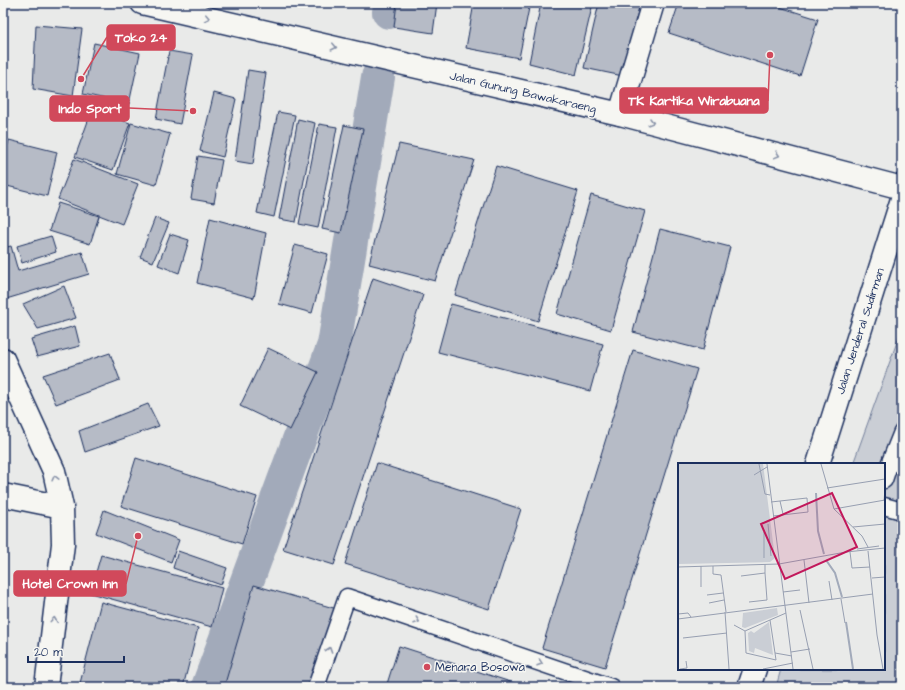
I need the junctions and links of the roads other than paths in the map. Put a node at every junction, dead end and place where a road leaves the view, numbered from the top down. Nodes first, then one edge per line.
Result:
1 (142, 3) edge
2 (653, 3) edge
3 (620, 114) junction
4 (902, 188) edge
5 (902, 199) edge
6 (3, 359) edge
7 (902, 432) edge
8 (818, 463) edge
9 (885, 477) edge
10 (3, 496) edge
11 (885, 506) edge
12 (62, 507) junction
13 (902, 511) edge
14 (755, 670) edge
15 (46, 687) edge
16 (316, 687) edge
17 (611, 687) edge
18 (749, 687) edge

1 -> 3 main road, Jalan Gunung Bawakaraeng
2 - 3 main road
3 -> 4 main road, Jalan Gunung Bawakaraeng
5 - 8 main road, Jalan Jenderal Sudirman
12 -> 6 main road
7 - 9 lane
10 - 12 main road
11 - 13 lane
15 -> 12 main road
14 - 18 main road
16 -> 17 lane

